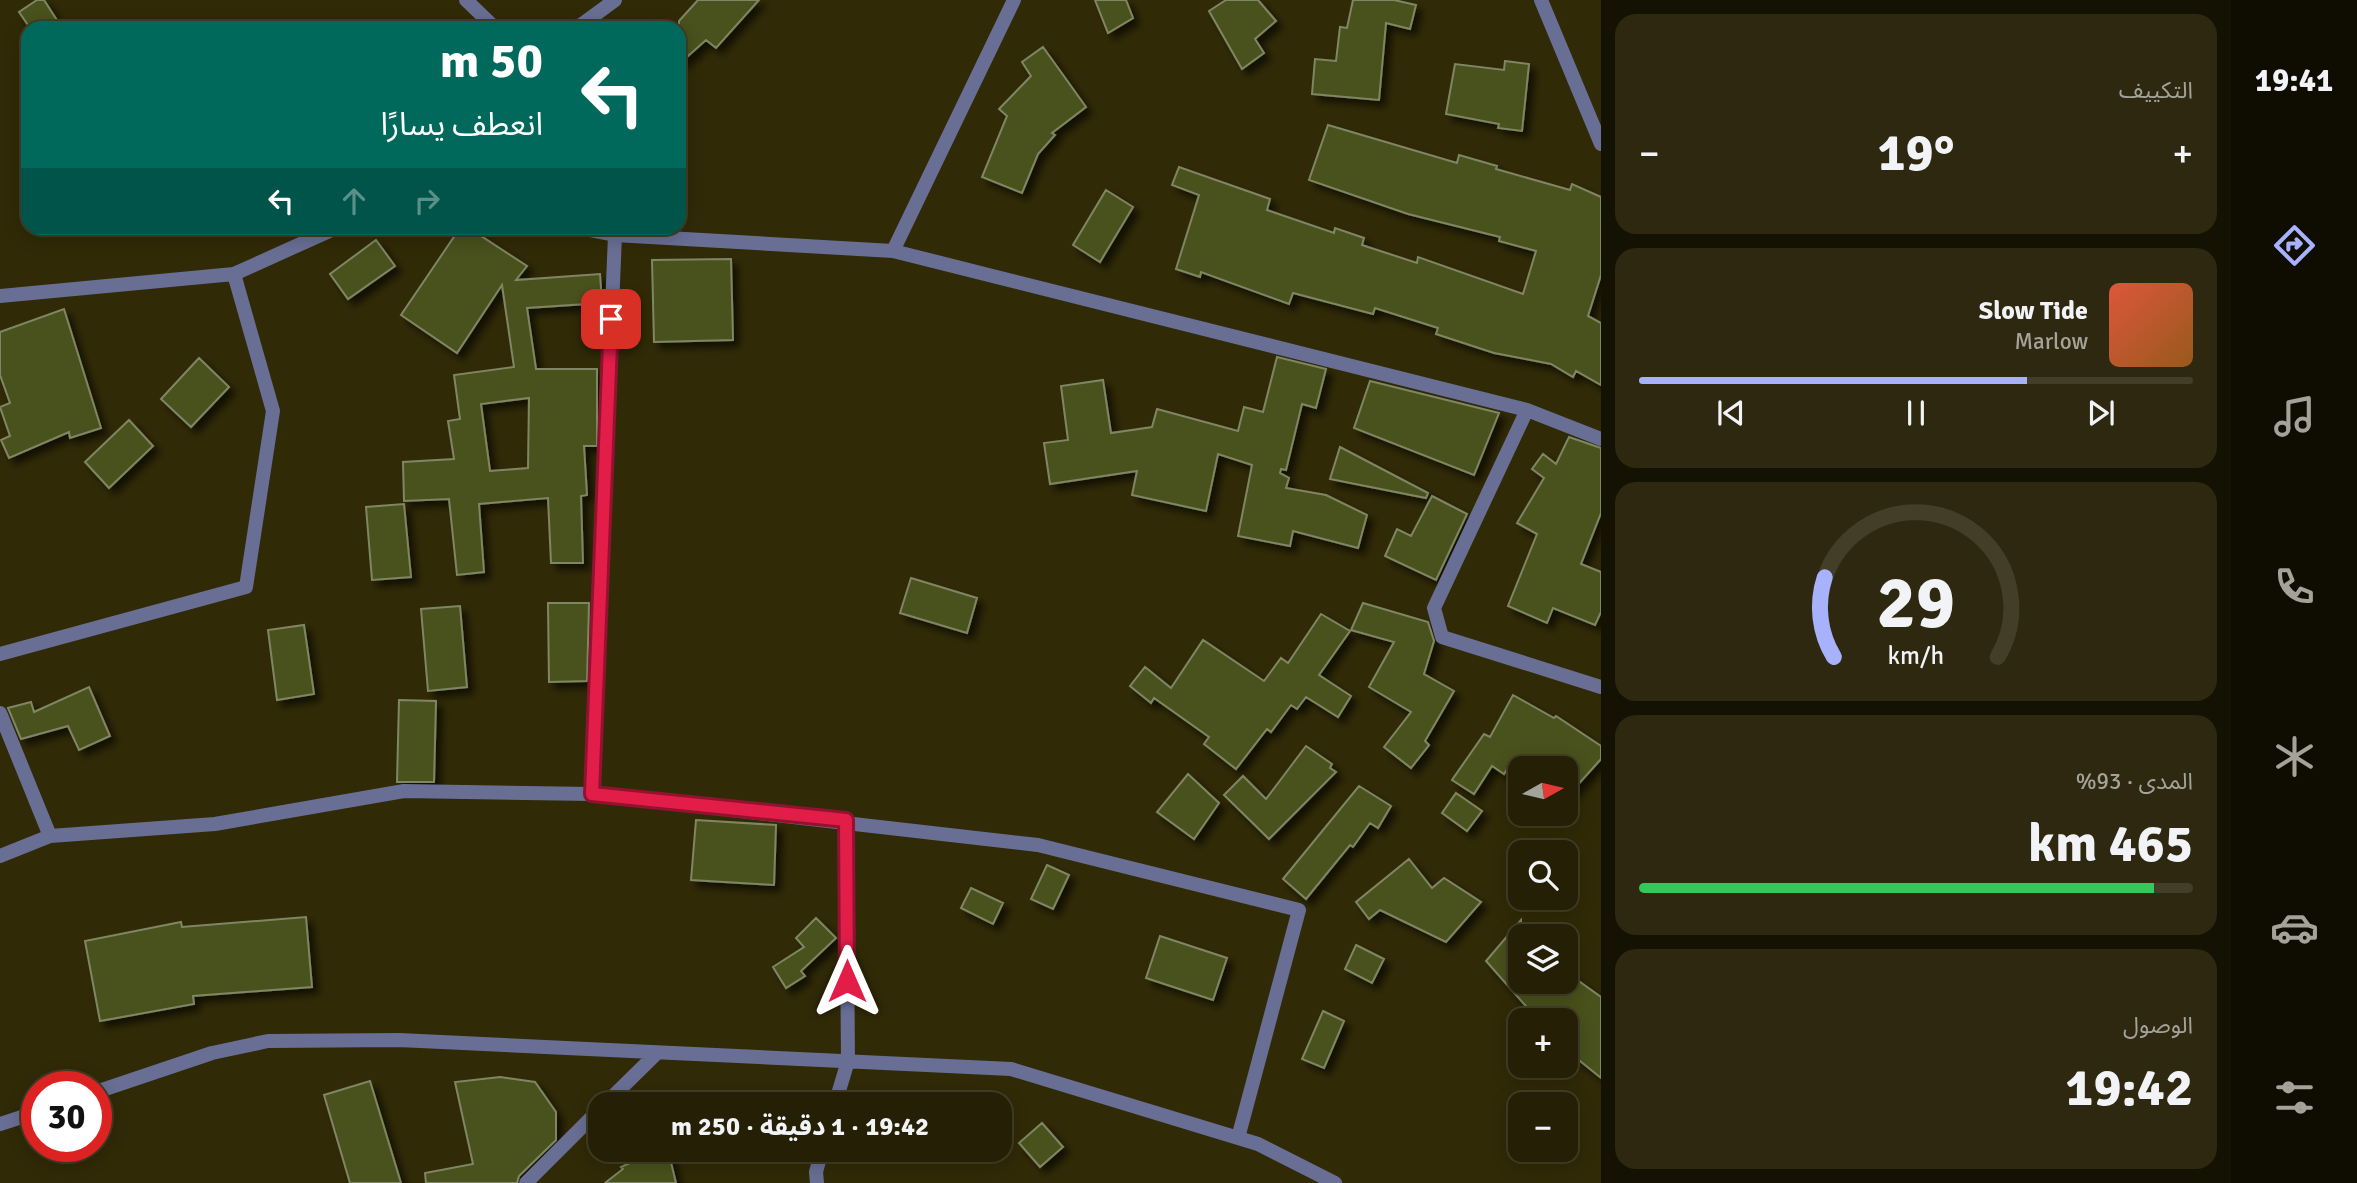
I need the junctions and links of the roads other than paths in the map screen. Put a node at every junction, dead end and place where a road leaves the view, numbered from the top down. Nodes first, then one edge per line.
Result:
1 (466, 0) edge
2 (615, 0) edge
3 (1014, 0) edge
4 (1541, 0) edge
5 (488, 21) edge
6 (586, 21) edge
7 (1601, 144) edge
8 (320, 235) edge
9 (615, 235) joint
10 (892, 251) junction
11 (233, 274) junction
12 (0, 296) edge
13 (1527, 410) junction
14 (1601, 439) edge
15 (0, 654) edge
16 (1601, 687) edge
17 (0, 713) edge
18 (592, 794) junction
19 (846, 820) junction
20 (50, 836) junction
21 (0, 856) edge
22 (657, 1053) junction
23 (848, 1061) junction
24 (112, 1087) edge
25 (618, 1092) edge
26 (839, 1092) edge
27 (21, 1117) edge
28 (588, 1122) edge
29 (0, 1124) edge
30 (1238, 1138) junction
31 (819, 1162) edge
32 (526, 1183) edge
33 (817, 1183) edge
34 (1335, 1183) edge

1 - 5 street
2 - 6 street
3 - 10 street
4 - 7 street
8 - 11 street
9 - 10 street
9 - 18 street
10 - 13 street
11 - 12 street
11 - 15 street
13 - 14 street
13 - 16 street
17 - 20 street
18 - 19 street
18 - 20 street
19 - 23 street
19 - 30 street
20 - 21 street
22 - 23 street
22 - 24 street
22 - 25 street
23 - 26 street
23 - 30 street
27 - 29 street
28 - 32 street
30 - 34 street
31 - 33 street

